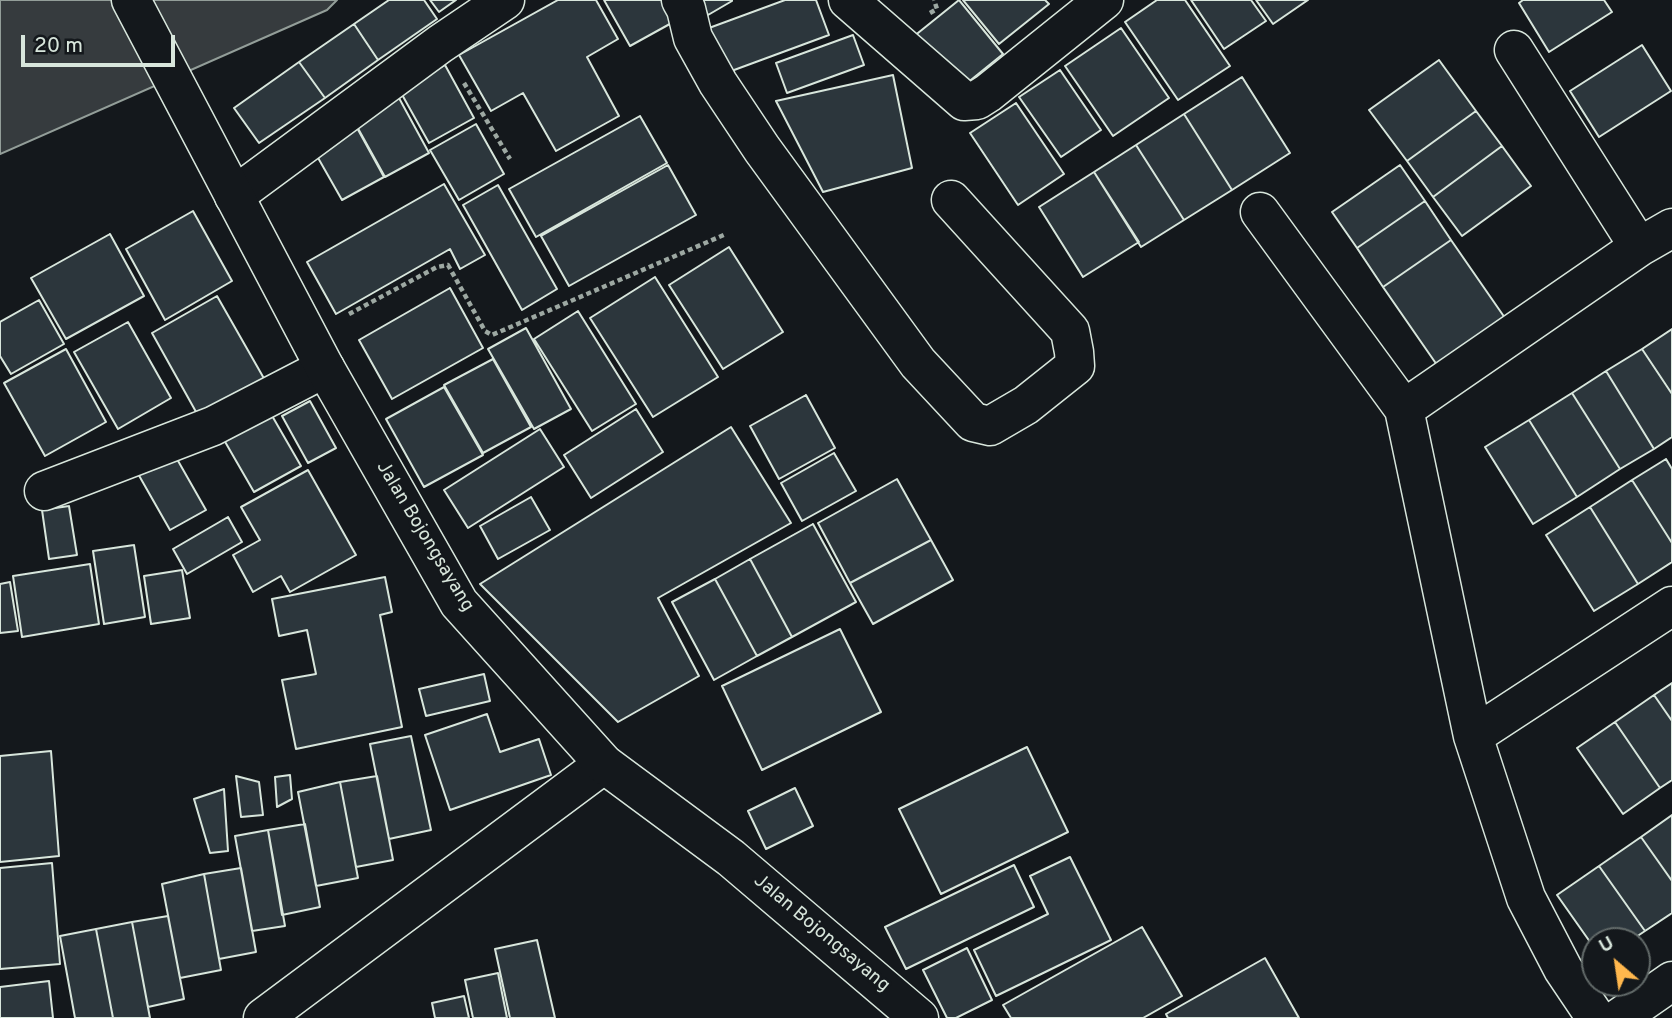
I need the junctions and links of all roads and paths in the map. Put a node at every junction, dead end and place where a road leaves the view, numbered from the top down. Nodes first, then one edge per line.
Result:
1 (131, 0) edge
2 (505, 0) edge
3 (681, 0) edge
4 (848, 0) edge
5 (1104, 0) edge
6 (440, 44) junction
7 (1514, 50) dead end
8 (510, 159) dead end
9 (229, 186) junction
10 (951, 200) dead end
11 (1260, 212) dead end
12 (1672, 228) edge
13 (726, 234) dead end
14 (1639, 247) junction
15 (316, 352) junction
16 (1404, 409) junction
17 (44, 491) dead end
18 (1672, 606) edge
19 (1473, 736) junction
20 (604, 765) junction
21 (1672, 981) edge
22 (263, 1018) edge
23 (919, 1018) edge
24 (1596, 1018) edge
25 (1619, 1018) edge

1 - 9 street, Jalan Bojongsayang
2 - 6 street
3 - 10 street
4 - 5 street
6 - 8 path
6 - 9 street
7 - 14 street
9 - 15 street, Jalan Bojongsayang
11 - 16 street
12 - 14 street
13 - 15 path
14 - 16 street
15 - 17 street
15 - 20 street, Jalan Bojongsayang
16 - 19 street
18 - 19 street
19 - 24 street
20 - 22 street
20 - 23 street, Jalan Bojongsayang
21 - 25 street

